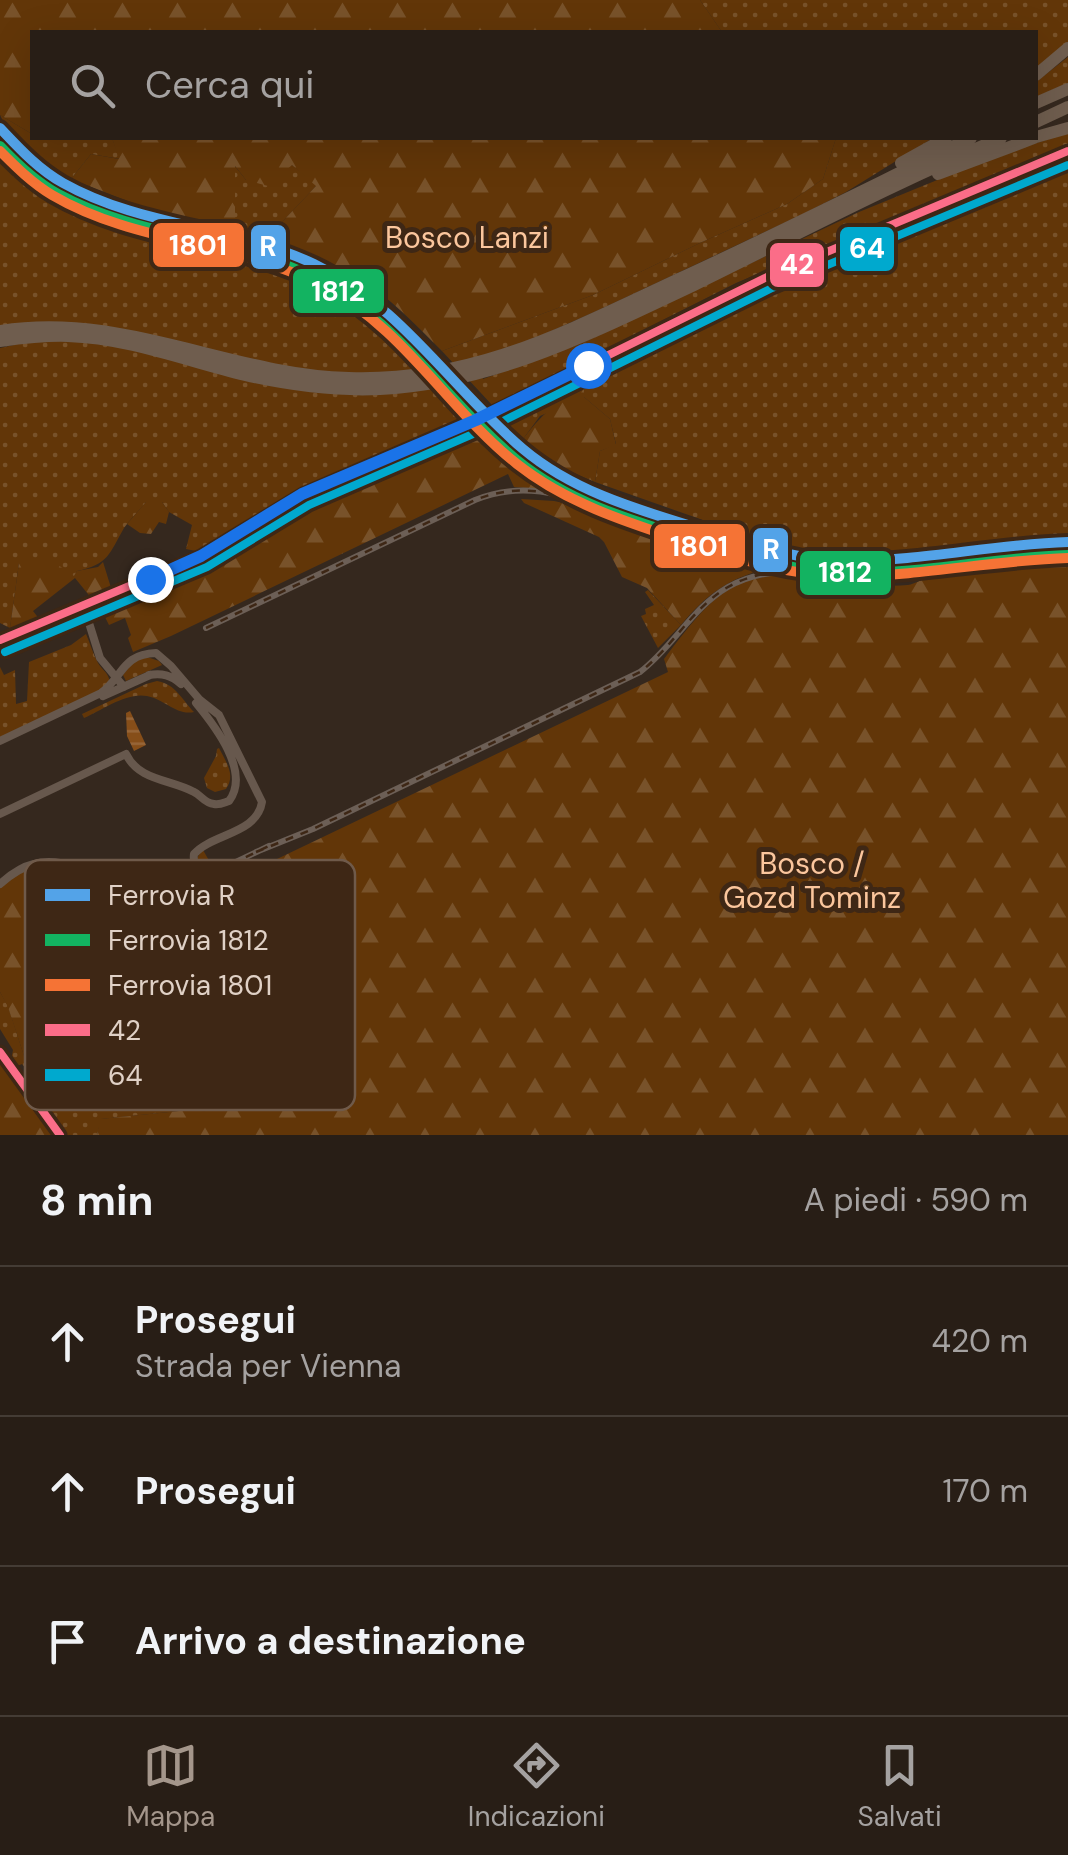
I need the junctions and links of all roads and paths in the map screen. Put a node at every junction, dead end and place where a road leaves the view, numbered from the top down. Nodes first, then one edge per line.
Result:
1 (1068, 48) edge
2 (1038, 73) edge
3 (1068, 89) edge
4 (1038, 102) edge
5 (1068, 107) edge
6 (1038, 121) edge
7 (1068, 128) edge
8 (1038, 136) edge
9 (942, 140) edge
10 (967, 140) edge
11 (996, 140) edge
12 (1027, 140) edge
13 (1068, 151) edge
14 (843, 209) junction
15 (69, 331) junction
16 (6, 335) edge
17 (479, 369) junction
18 (84, 607) junction
19 (0, 640) edge
20 (171, 666) junction
21 (148, 675) junction
22 (116, 678) junction
23 (124, 686) junction
24 (0, 743) edge
25 (0, 814) edge
26 (192, 860) edge
27 (25, 868) edge
28 (0, 884) edge
29 (0, 1052) edge
30 (25, 1087) edge
31 (42, 1110) edge
32 (60, 1135) edge

1 - 2 highway
3 - 4 highway
5 - 6 highway
7 - 8 highway
9 - 14 highway
10 - 14 highway
11 - 14 highway
12 - 14 highway
13 - 18 main road
14 - 17 highway
14 - 17 highway
15 - 16 highway
15 - 17 highway
15 - 17 highway
18 - 19 main road
18 - 22 street
20 - 21 street
20 - 22 street
20 - 26 street
21 - 23 street
21 - 25 street
22 - 23 street
22 - 24 street
23 - 24 street
27 - 28 street
29 - 30 street
31 - 32 street

